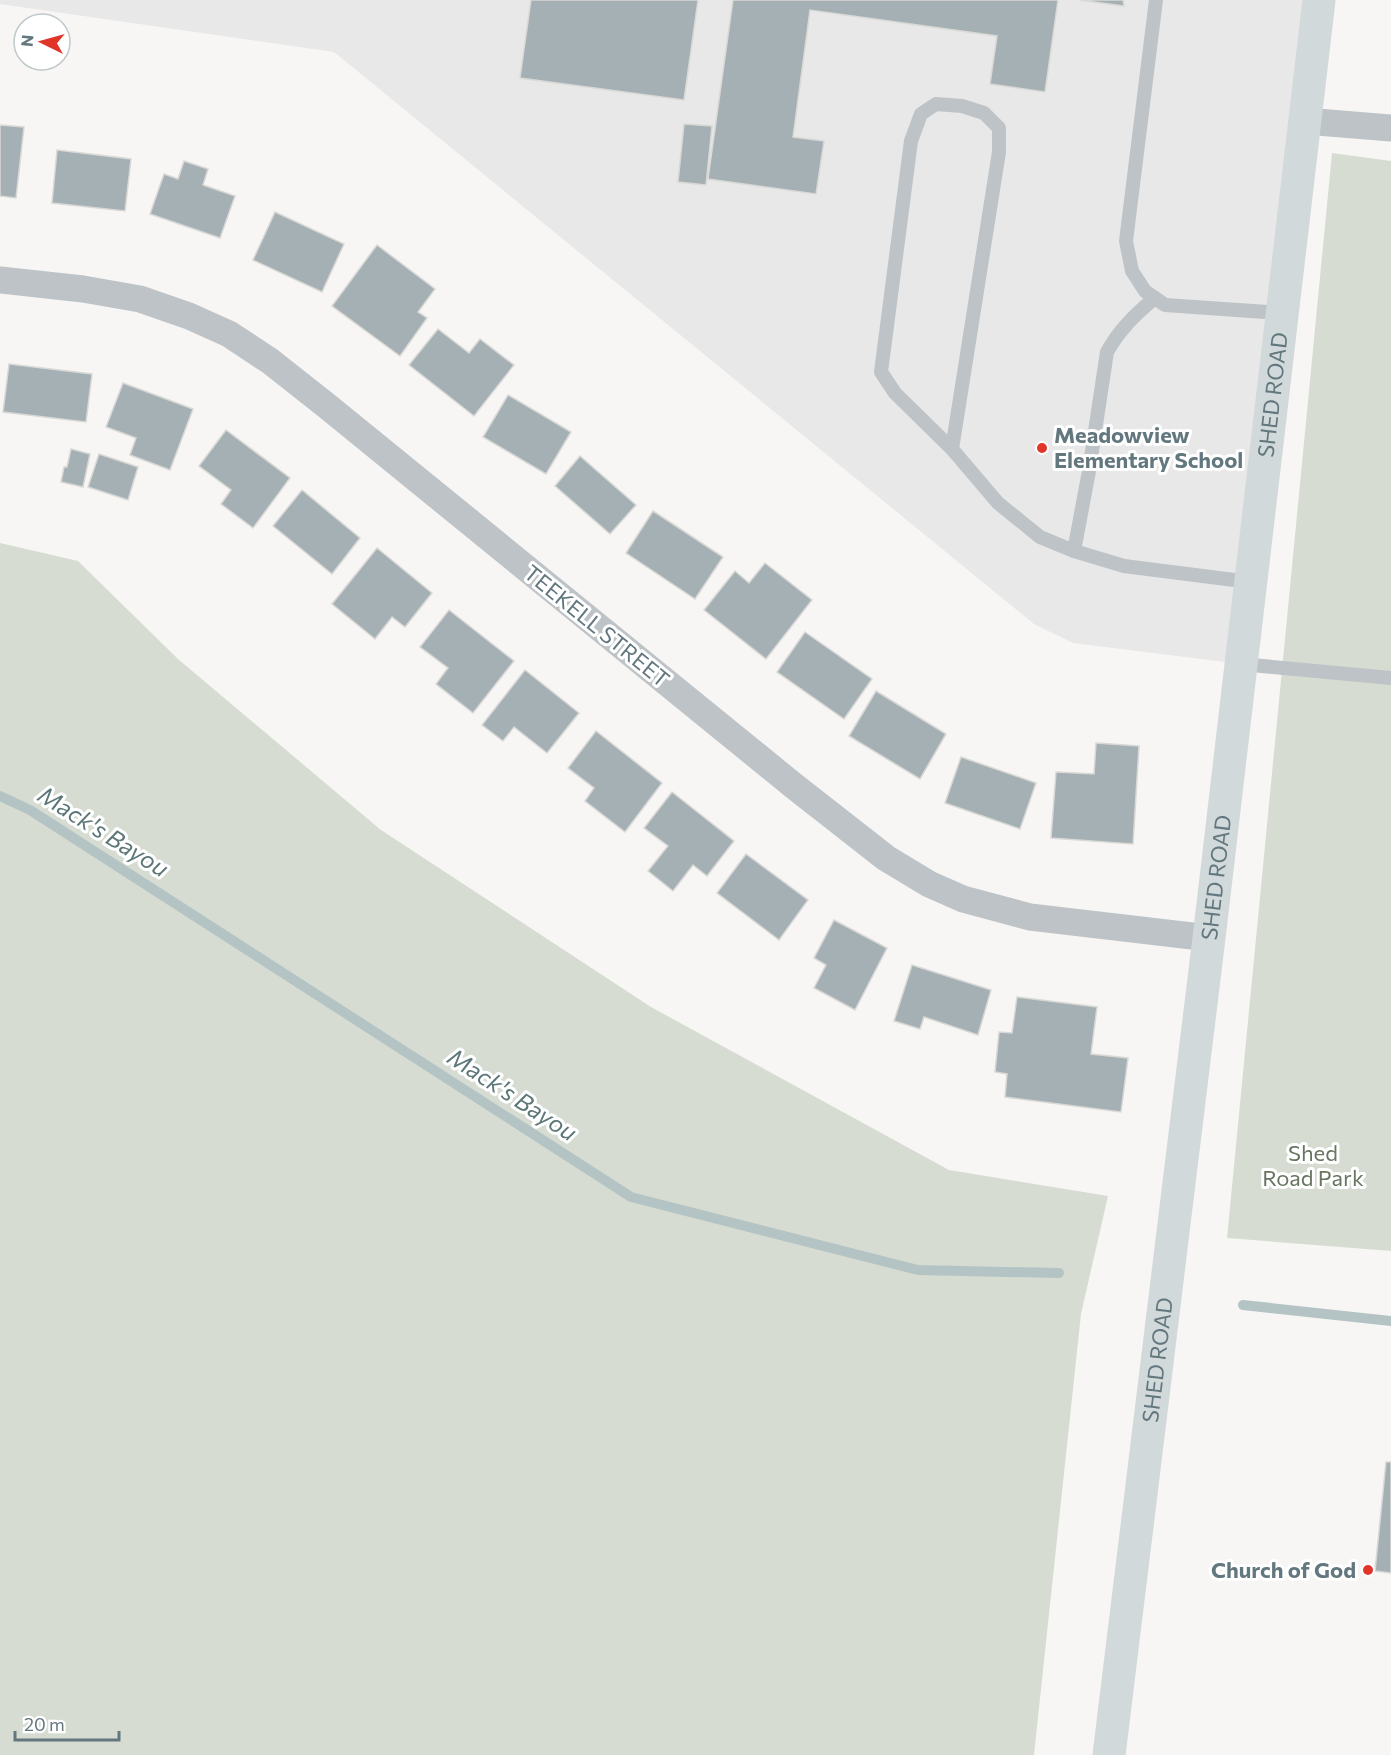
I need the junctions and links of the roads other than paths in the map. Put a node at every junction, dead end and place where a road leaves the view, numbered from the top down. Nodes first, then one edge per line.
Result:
1 (1156, 0) edge
2 (1319, 0) edge
3 (1305, 121) junction
4 (1391, 128) edge
5 (0, 280) edge
6 (1155, 298) junction
7 (1281, 313) junction
8 (952, 449) junction
9 (1074, 551) junction
10 (1250, 582) junction
11 (1242, 664) junction
12 (1391, 678) edge
13 (1209, 938) junction
14 (1109, 1755) edge

1 - 6 lane
2 - 3 street, SHED ROAD
3 - 4 street
3 - 7 street, SHED ROAD
5 - 13 street, TEEKELL STREET
6 - 7 lane
6 - 9 lane
7 - 10 street, SHED ROAD
8 - 8 lane
8 - 9 lane
9 - 10 lane
10 - 11 street, SHED ROAD
11 - 12 lane
11 - 13 street, SHED ROAD
13 - 14 street, SHED ROAD

